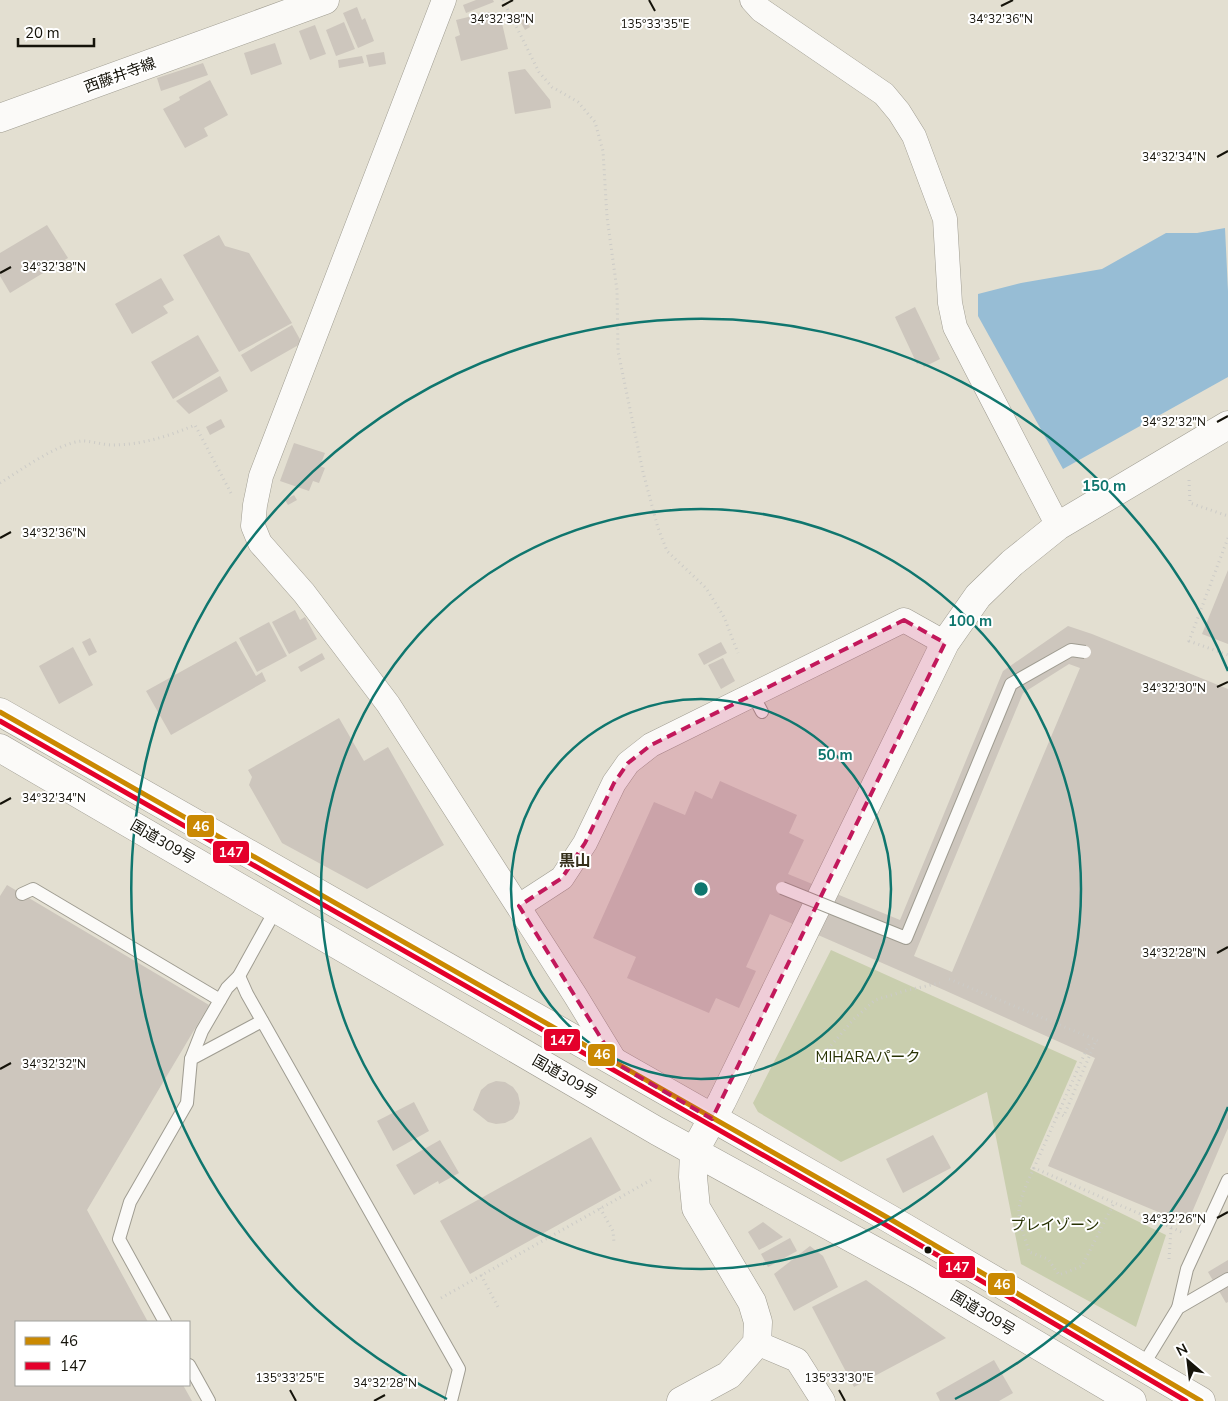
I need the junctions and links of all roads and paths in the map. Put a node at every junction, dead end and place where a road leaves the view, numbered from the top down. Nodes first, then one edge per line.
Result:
1 (325, 0) edge
2 (444, 0) edge
3 (503, 0) edge
4 (752, 0) edge
5 (0, 118) edge
6 (1228, 425) edge
7 (1189, 472) dead end
8 (0, 483) edge
9 (1228, 516) edge
10 (254, 526) junction
11 (1058, 526) junction
12 (1228, 538) edge
13 (945, 643) junction
14 (1085, 652) dead end
15 (738, 653) dead end
16 (1228, 655) edge
17 (0, 712) edge
18 (0, 748) edge
19 (782, 888) dead end
20 (22, 894) dead end
21 (519, 906) junction
22 (276, 909) junction
23 (239, 976) junction
24 (948, 978) dead end
25 (940, 983) dead end
26 (220, 1000) junction
27 (262, 1021) junction
28 (1095, 1041) junction
29 (1102, 1042) dead end
30 (1088, 1044) dead end
31 (191, 1059) junction
32 (617, 1064) junction
33 (824, 1069) dead end
34 (1058, 1113) junction
35 (712, 1119) junction
36 (694, 1152) junction
37 (1034, 1168) junction
38 (651, 1180) dead end
39 (1228, 1180) edge
40 (1114, 1203) junction
41 (600, 1208) junction
42 (1171, 1228) junction
43 (1200, 1241) junction
44 (614, 1242) dead end
45 (1169, 1262) dead end
46 (481, 1275) junction
47 (1228, 1279) edge
48 (424, 1307) junction
49 (498, 1307) dead end
50 (1178, 1308) junction
51 (164, 1321) edge
52 (757, 1343) junction
53 (190, 1367) edge
54 (1142, 1367) junction
55 (209, 1401) edge
56 (451, 1401) edge
57 (681, 1401) edge
58 (823, 1401) edge
59 (1132, 1401) edge
60 (1201, 1401) edge

1 - 5 main road, 西藤井寺線
2 - 10 street
3 - 15 path
4 - 11 street
6 - 11 main road
7 - 9 path
8 - 10 path
10 - 21 street
11 - 13 main road
12 - 16 path
13 - 21 street
13 - 35 main road
14 - 19 lane, bridge
17 - 32 main road, 国道309号
18 - 22 main road, 国道309号
20 - 26 lane
21 - 32 street
22 - 23 lane
22 - 36 main road, 国道309号
23 - 26 lane
23 - 27 lane
24 - 28 path
25 - 33 path
26 - 31 lane
27 - 31 lane
27 - 48 lane
28 - 29 path
28 - 34 path, bridge
30 - 34 path
31 - 51 lane
32 - 35 main road, 国道309号
34 - 37 path
35 - 36 main road
35 - 54 main road, 国道309号
36 - 52 main road
36 - 59 main road, 国道309号
37 - 40 path
37 - 40 path
38 - 41 path
39 - 43 lane
40 - 42 path
41 - 44 path
41 - 46 path
42 - 43 path
42 - 45 path
43 - 50 lane
46 - 48 path
46 - 49 path
47 - 50 lane
48 - 56 lane
50 - 54 lane
52 - 57 main road
52 - 58 street
53 - 55 lane
54 - 60 main road, 国道309号

